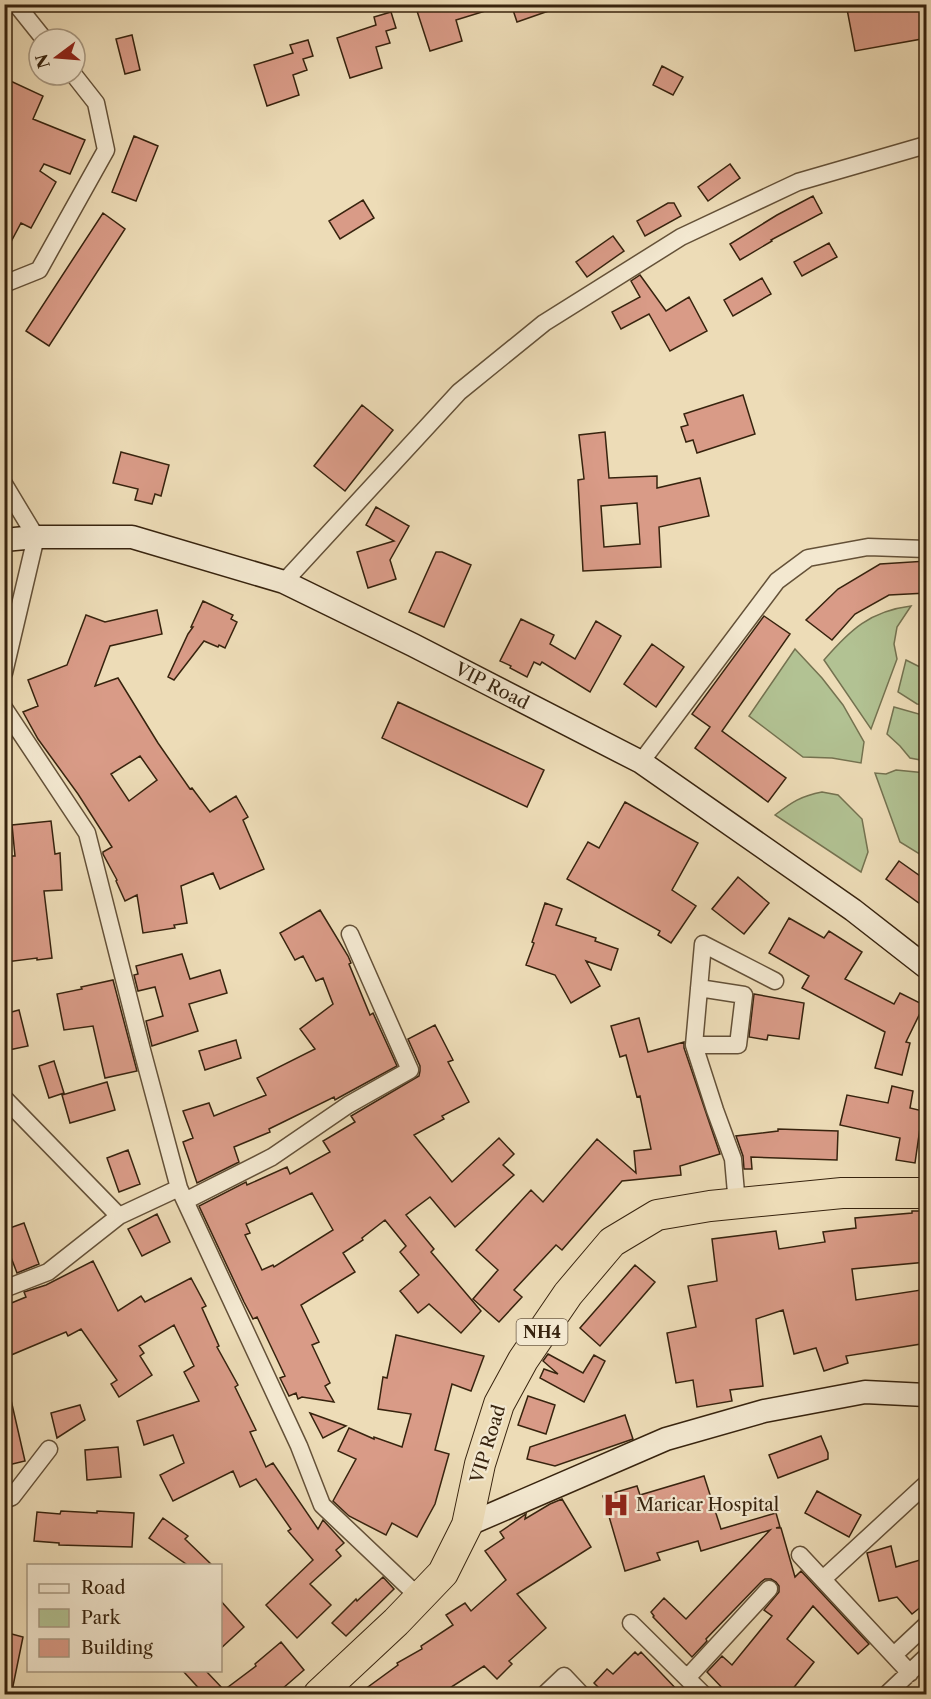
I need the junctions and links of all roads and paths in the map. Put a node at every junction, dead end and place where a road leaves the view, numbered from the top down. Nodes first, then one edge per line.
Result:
1 (16, 4) edge
2 (34, 27) edge
3 (83, 87) edge
4 (927, 145) edge
5 (4, 284) edge
6 (4, 484) edge
7 (36, 537) junction
8 (4, 540) edge
9 (927, 549) edge
10 (284, 582) junction
11 (4, 673) edge
12 (4, 708) edge
13 (640, 762) junction
14 (350, 934) dead end
15 (927, 967) edge
16 (775, 981) dead end
17 (699, 988) junction
18 (694, 1045) junction
19 (4, 1098) edge
20 (927, 1193) edge
21 (182, 1194) junction
22 (737, 1204) junction
23 (118, 1216) junction
24 (4, 1289) edge
25 (927, 1395) edge
26 (49, 1449) dead end
27 (927, 1484) edge
28 (4, 1500) edge
29 (467, 1525) junction
30 (800, 1555) dead end
31 (823, 1579) junction
32 (769, 1589) dead end
33 (420, 1597) junction
34 (631, 1623) dead end
35 (927, 1625) edge
36 (894, 1655) junction
37 (927, 1657) edge
38 (910, 1673) junction
39 (687, 1678) junction
40 (888, 1694) edge
41 (319, 1695) edge
42 (544, 1695) edge
43 (581, 1695) edge
44 (703, 1695) edge

1 - 2 street
3 - 5 street
4 - 10 street
6 - 7 street
7 - 8 main road, VIP Road
7 - 10 main road, VIP Road
7 - 11 street
9 - 13 street
10 - 13 main road, VIP Road
12 - 21 street
13 - 15 main road, VIP Road
14 - 21 street
16 - 17 street
17 - 18 street
17 - 18 street
18 - 22 street
19 - 23 street
20 - 22 highway, VIP Road / NH4
21 - 23 street
21 - 33 street
22 - 29 highway, VIP Road / NH4
23 - 24 street
25 - 29 main road
26 - 28 street
27 - 31 street
29 - 33 highway, VIP Road / NH4
30 - 31 street
31 - 36 street
32 - 39 street
33 - 41 highway, VIP Road / NH4
34 - 39 street
35 - 36 street
36 - 38 street
37 - 38 street
38 - 40 street
39 - 44 street
42 - 43 street

